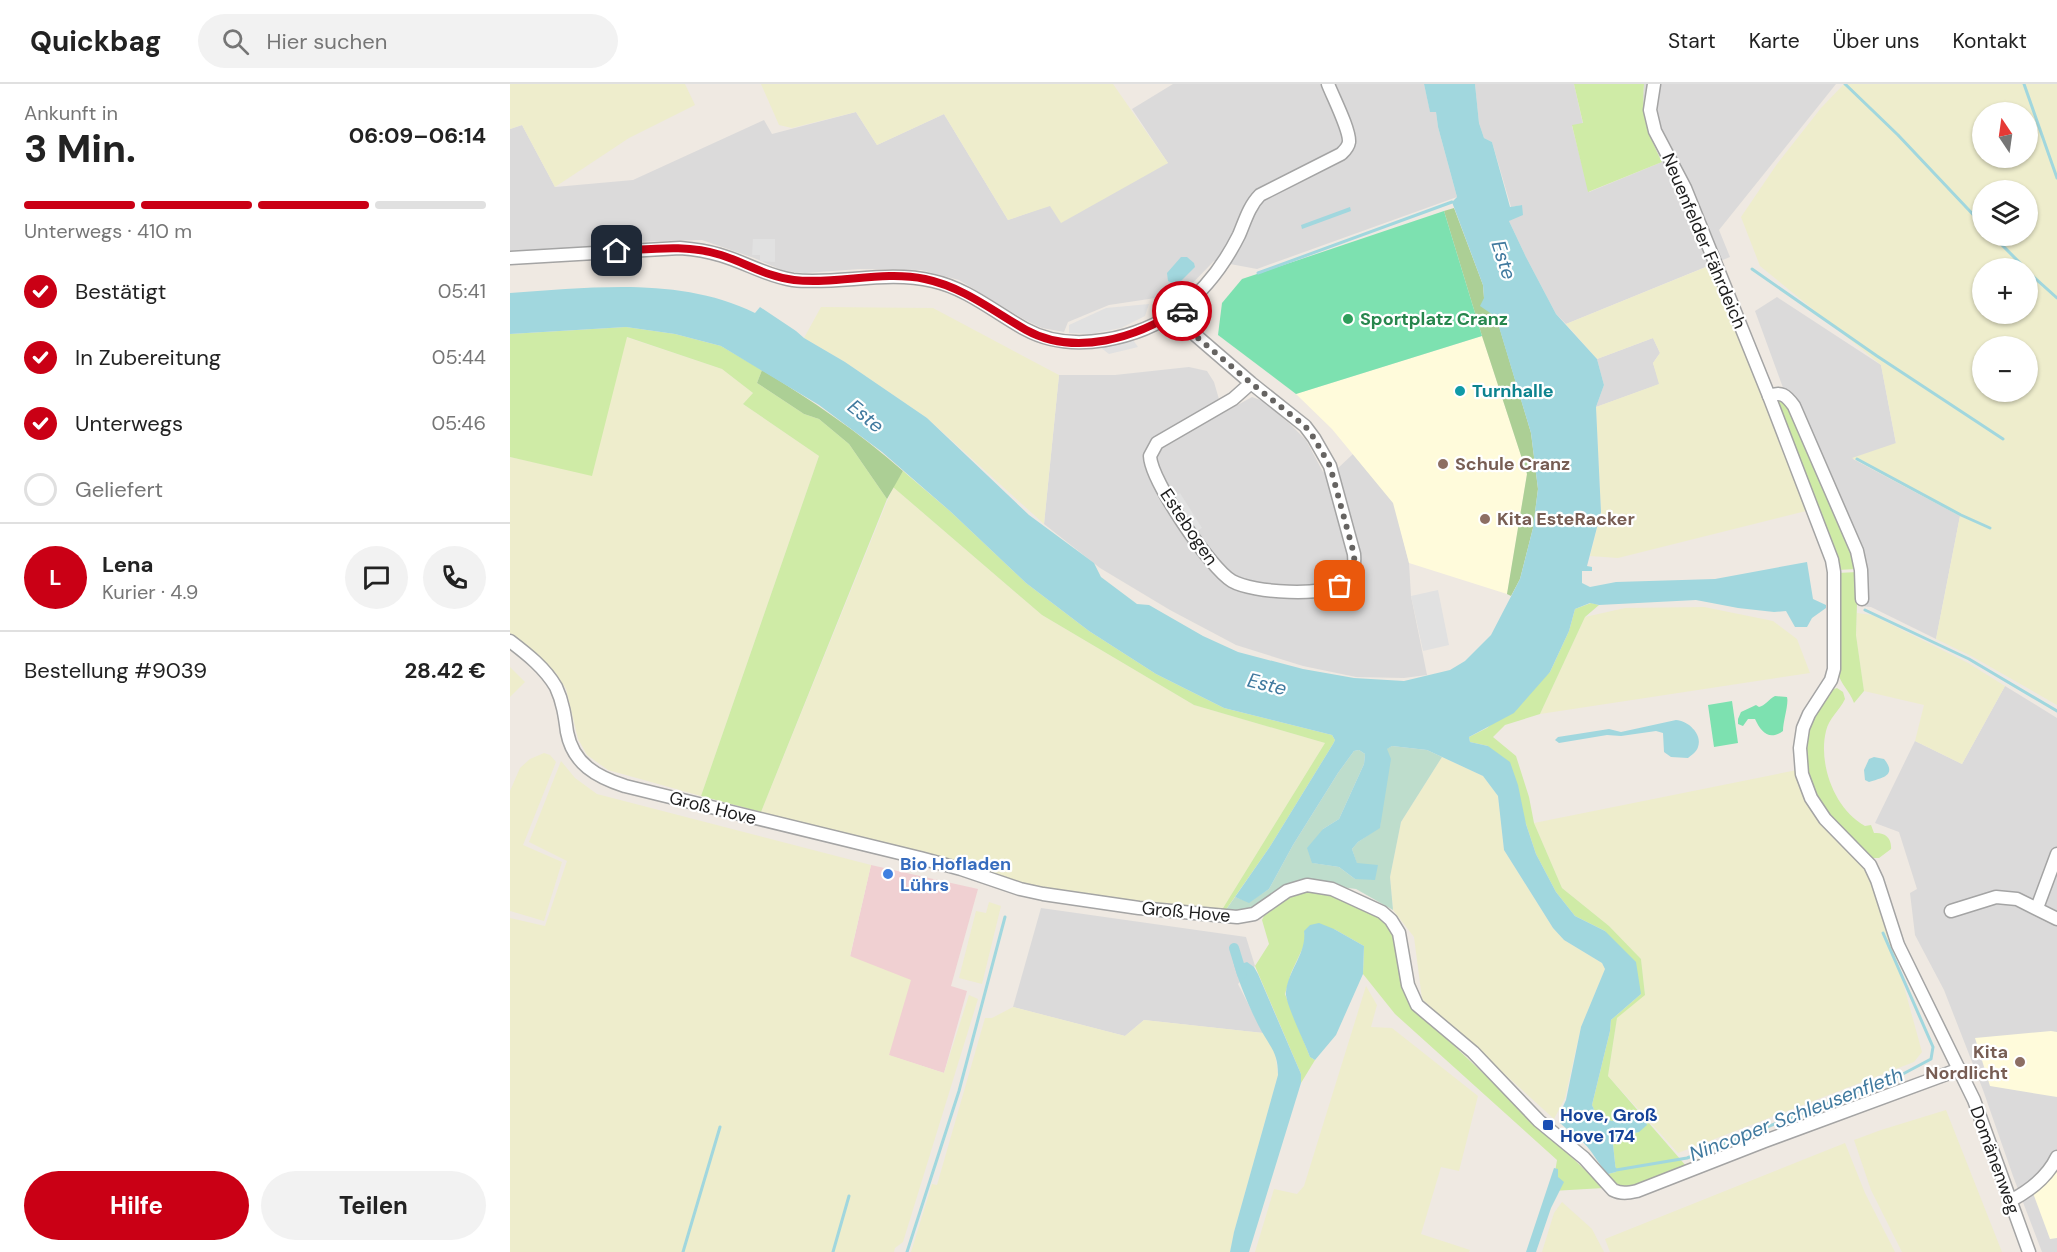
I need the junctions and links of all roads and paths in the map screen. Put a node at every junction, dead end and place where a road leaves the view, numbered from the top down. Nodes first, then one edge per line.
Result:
1 (1328, 84) edge
2 (1654, 84) edge
3 (510, 258) edge
4 (1180, 309) junction
5 (1168, 317) junction
6 (1192, 333) junction
7 (1251, 383) junction
8 (1769, 396) junction
9 (1862, 599) dead end
10 (510, 641) edge
11 (2057, 854) edge
12 (2037, 908) junction
13 (1951, 911) dead end
14 (2057, 918) edge
15 (1960, 1069) junction
16 (2057, 1157) edge
17 (2010, 1201) junction
18 (2029, 1252) edge

1 - 4 street
2 - 8 street, Neuenfelder Fährdeich
3 - 5 street
4 - 5 street
4 - 6 street, Estebogen
5 - 6 street, Estebogen
6 - 7 street, Estebogen
7 - 7 street, Estebogen
8 - 9 street
8 - 15 street, Neuenfelder Fährdeich
10 - 15 street, Groß Hove
11 - 12 street
12 - 13 street
12 - 14 street
15 - 17 street, Domänenweg
16 - 17 street
17 - 18 street, Domänenweg

